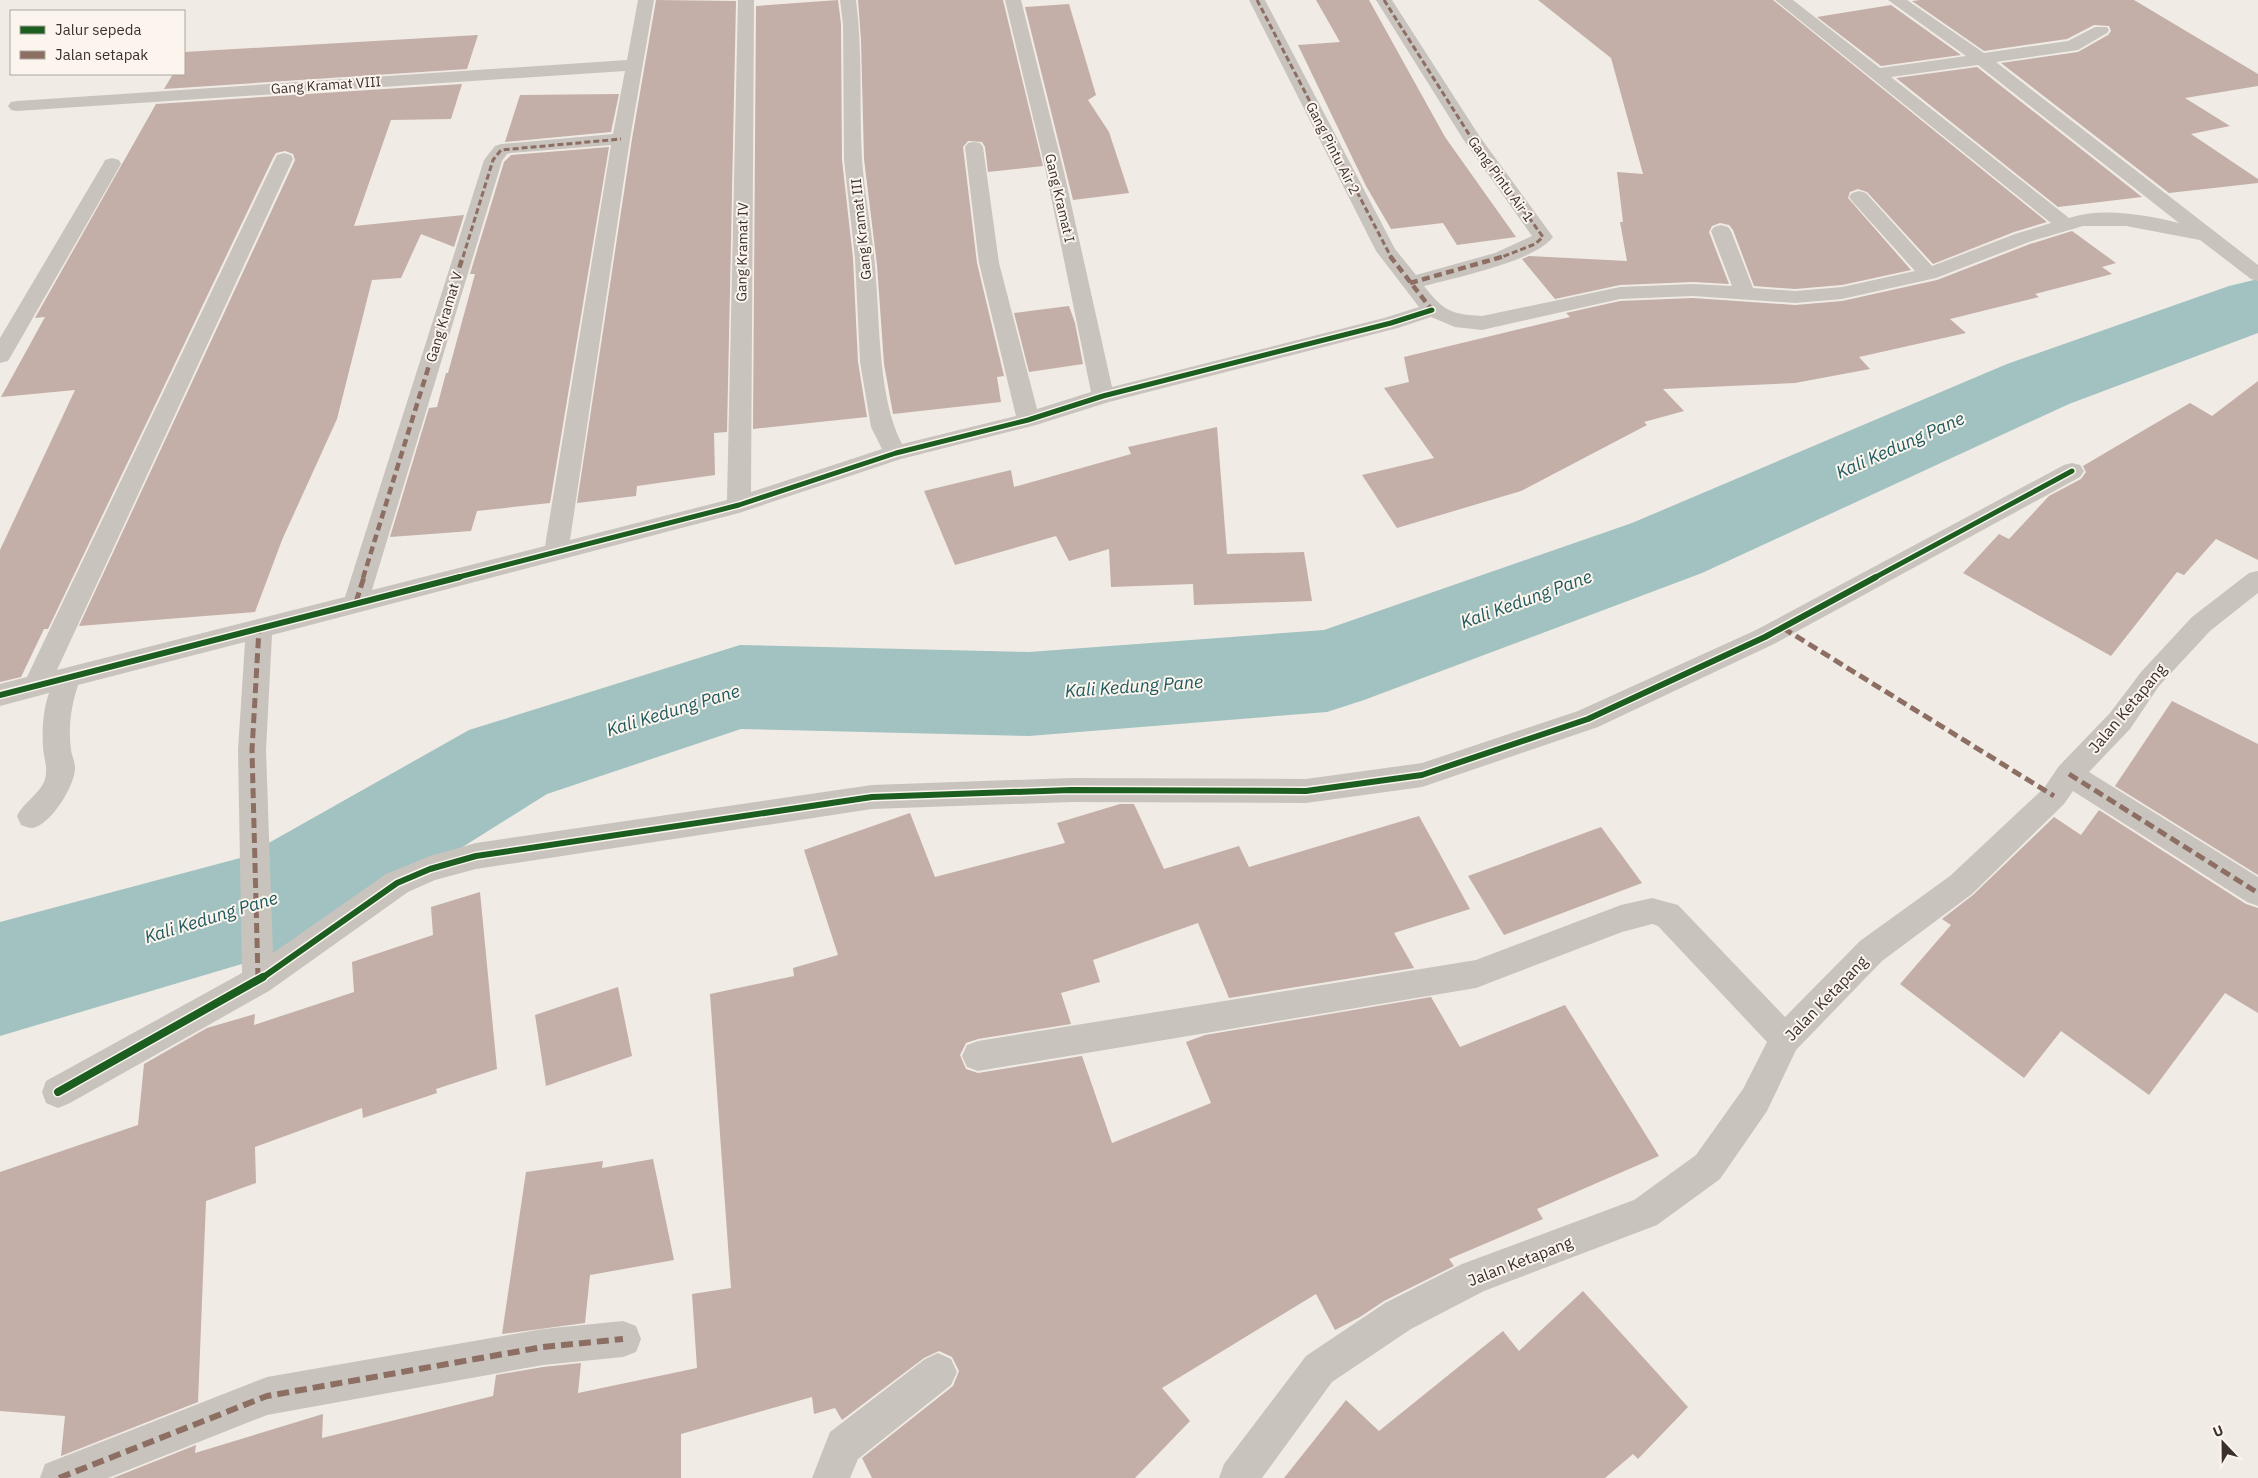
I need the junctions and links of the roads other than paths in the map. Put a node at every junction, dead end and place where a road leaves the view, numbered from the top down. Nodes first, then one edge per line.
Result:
1 (646, 0) edge
2 (746, 0) edge
3 (848, 0) edge
4 (1012, 0) edge
5 (1257, 0) edge
6 (1384, 0) edge
7 (1783, 0) edge
8 (1896, 0) edge
9 (2101, 30) dead end
10 (1981, 60) junction
11 (634, 65) junction
12 (1876, 74) junction
13 (17, 106) dead end
14 (620, 138) junction
15 (974, 146) dead end
16 (284, 159) dead end
17 (112, 164) dead end
18 (1859, 197) dead end
19 (2066, 225) junction
20 (1721, 231) dead end
21 (2206, 235) junction
22 (1929, 274) junction
23 (2258, 275) edge
24 (1413, 287) junction
25 (1745, 293) junction
26 (1441, 315) junction
27 (0, 356) edge
28 (1104, 396) junction
29 (1028, 420) junction
30 (896, 454) junction
31 (2072, 471) dead end
32 (739, 505) junction
33 (556, 552) junction
34 (2258, 580) edge
35 (356, 602) junction
36 (257, 641) junction
37 (68, 677) junction
38 (37, 686) junction
39 (0, 695) edge
40 (2069, 774) junction
41 (31, 816) dead end
42 (2258, 893) edge
43 (259, 974) junction
44 (1785, 1039) junction
45 (978, 1056) dead end
46 (58, 1092) dead end
47 (623, 1338) dead end
48 (938, 1372) dead end
49 (59, 1478) edge
50 (831, 1478) edge
51 (1238, 1478) edge

1 - 11 street
2 - 32 street, Gang Kramat IV
3 - 30 street, Gang Kramat III
4 - 28 street, Gang Kramat I
5 - 24 street, Gang Pintu Air 2
6 - 24 street, Gang Pintu Air 1
7 - 12 street
8 - 10 street
9 - 10 street
10 - 12 street
10 - 21 street
11 - 13 street, Gang Kramat VIII
11 - 14 street
12 - 19 street
14 - 33 street
14 - 35 street, Gang Kramat V
15 - 29 street
16 - 38 street
17 - 27 street
18 - 22 street
19 - 21 street
19 - 22 street
20 - 25 street
21 - 23 street
22 - 25 street
24 - 26 street, Gang Pintu Air 2
25 - 26 street
26 - 28 street
28 - 29 street
29 - 30 street
30 - 32 street
31 - 43 street
32 - 33 street
33 - 35 street
34 - 40 street, Jalan Ketapang
35 - 36 street
36 - 37 street
36 - 43 street
37 - 38 street
37 - 41 street
38 - 39 street
40 - 42 street
40 - 44 street, Jalan Ketapang
43 - 46 street
44 - 45 street
44 - 51 street, Jalan Ketapang
47 - 49 street
48 - 50 street

